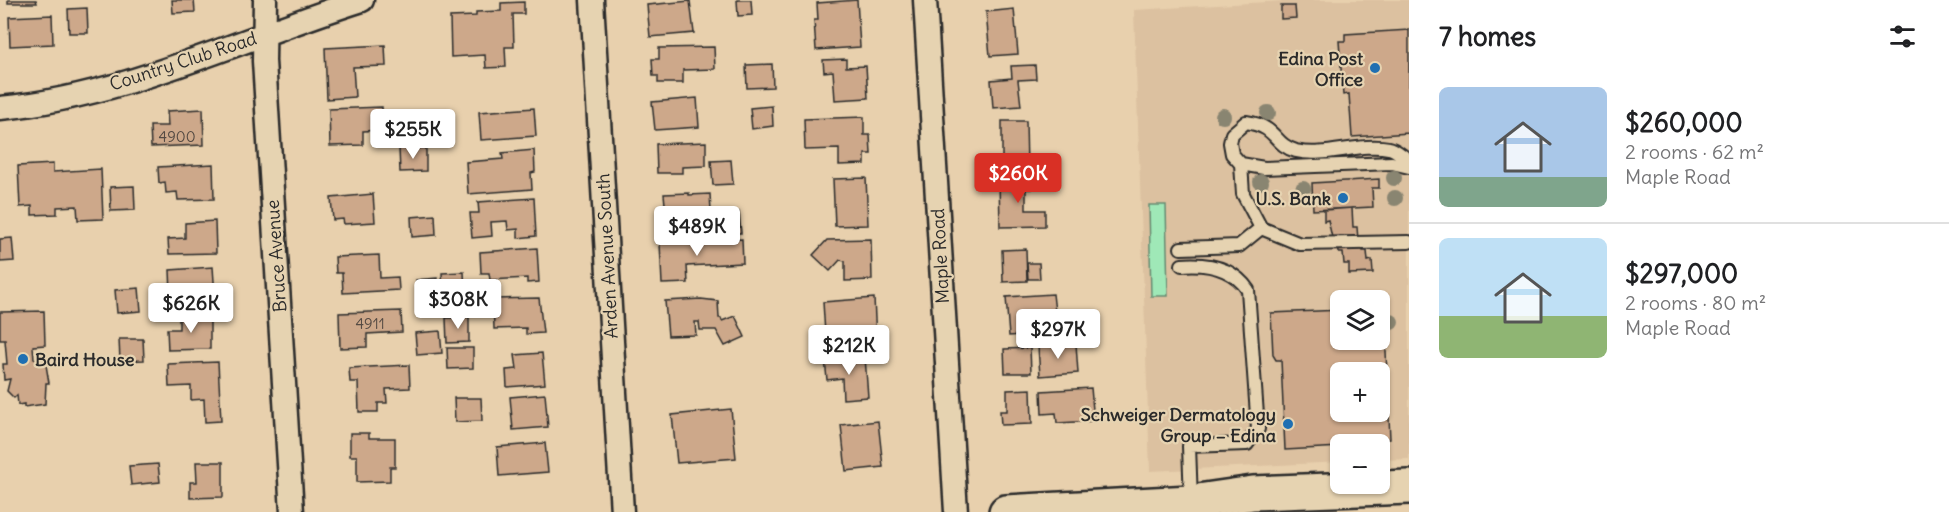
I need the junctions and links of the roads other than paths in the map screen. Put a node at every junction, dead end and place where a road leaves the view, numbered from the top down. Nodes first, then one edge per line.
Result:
1 (264, 0) edge
2 (362, 0) edge
3 (592, 0) edge
4 (925, 0) edge
5 (265, 34) junction
6 (0, 108) edge
7 (1409, 160) edge
8 (1241, 164) junction
9 (1409, 167) edge
10 (1261, 228) junction
11 (1409, 242) edge
12 (1181, 248) dead end
13 (1182, 265) dead end
14 (1409, 487) edge
15 (1191, 502) junction
16 (1129, 509) edge
17 (292, 512) edge
18 (622, 512) edge
19 (956, 512) edge
20 (1006, 512) edge

1 - 5 street, Bruce Avenue
2 - 5 street, Country Club Road
3 - 18 street, Arden Avenue South
4 - 19 street, Maple Road
5 - 6 street, Country Club Road
5 - 17 street, Bruce Avenue
7 - 8 lane
8 - 9 lane
8 - 10 lane
10 - 11 lane
10 - 12 lane
13 - 15 lane
14 - 15 main road
15 - 16 main road
16 - 20 main road

